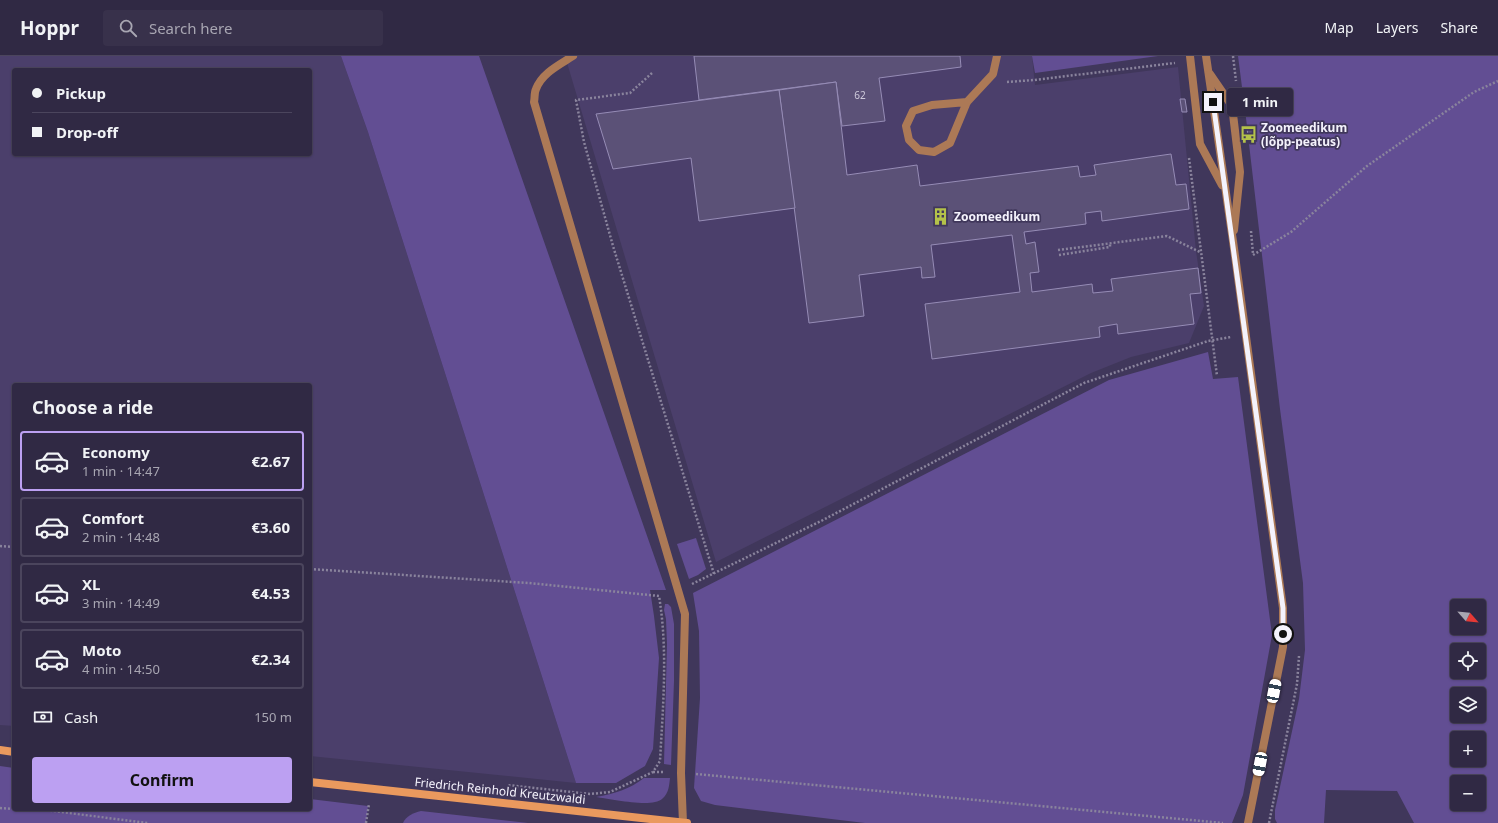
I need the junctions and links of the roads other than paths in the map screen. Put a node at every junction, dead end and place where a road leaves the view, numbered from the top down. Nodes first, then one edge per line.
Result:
1 (573, 56) edge
2 (997, 56) edge
3 (1206, 56) edge
4 (1190, 57) edge
5 (1208, 72) junction
6 (967, 102) junction
7 (1225, 191) junction
8 (1233, 241) junction
9 (0, 750) edge
10 (12, 752) edge
11 (312, 782) edge
12 (683, 823) edge
13 (687, 823) edge
14 (1248, 823) edge

1 - 12 lane
2 - 6 lane
3 - 5 lane
4 - 7 lane
5 - 7 lane
5 - 8 lane
6 - 6 lane
7 - 8 lane
8 - 14 lane
9 - 10 main road
11 - 12 main road, Friedrich Reinhold Kreutzwaldi
12 - 13 main road, Friedrich Reinhold Kreutzwaldi

